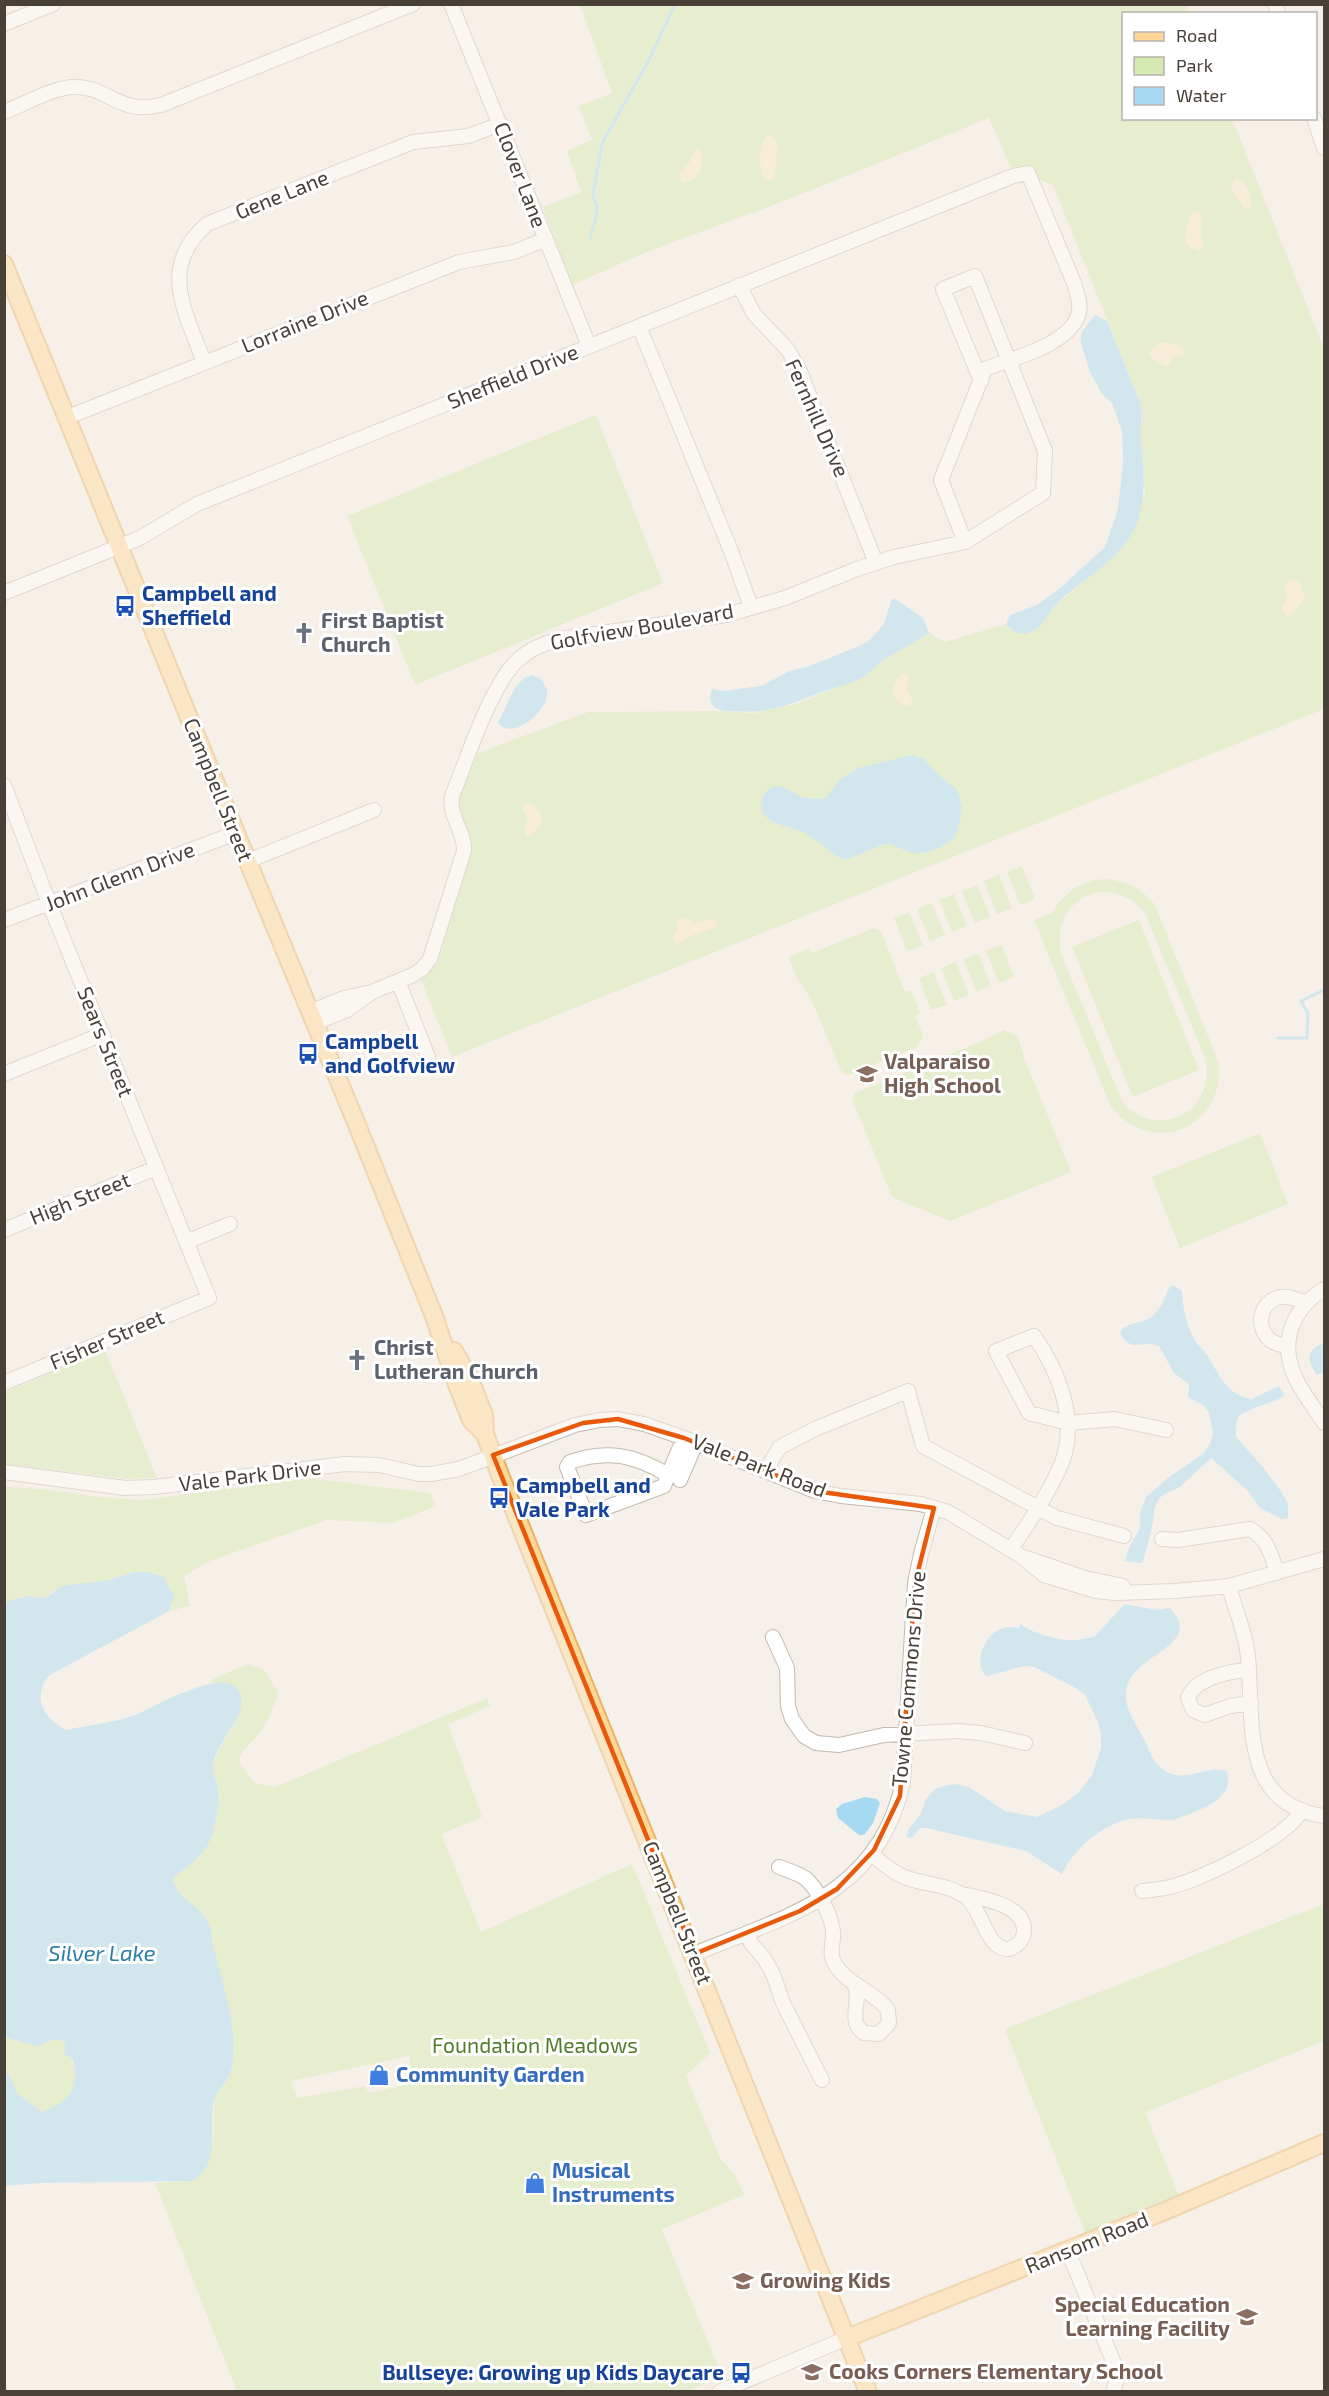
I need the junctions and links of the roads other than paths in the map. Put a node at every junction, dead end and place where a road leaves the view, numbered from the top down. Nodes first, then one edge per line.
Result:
1 (53, 4) edge
2 (413, 4) edge
3 (451, 4) edge
4 (4, 24) edge
5 (4, 112) edge
6 (1315, 120) edge
7 (501, 124) junction
8 (1324, 148) edge
9 (546, 239) junction
10 (4, 264) edge
11 (739, 285) junction
12 (639, 326) junction
13 (589, 346) junction
14 (1009, 360) junction
15 (204, 362) junction
16 (981, 381) junction
17 (68, 417) junction
18 (965, 542) junction
19 (119, 546) junction
20 (876, 563) junction
21 (4, 592) edge
22 (751, 607) junction
23 (4, 785) edge
24 (374, 810) dead end
25 (236, 833) junction
26 (248, 861) junction
27 (49, 903) junction
28 (4, 920) edge
29 (398, 981) junction
30 (312, 1018) junction
31 (102, 1034) junction
32 (429, 1057) dead end
33 (4, 1074) edge
34 (156, 1168) junction
35 (230, 1224) dead end
36 (4, 1230) edge
37 (186, 1242) junction
38 (1324, 1289) edge
39 (209, 1298) joint
40 (1306, 1303) junction
41 (1288, 1346) junction
42 (4, 1383) edge
43 (1068, 1423) junction
44 (1324, 1423) edge
45 (1166, 1430) dead end
46 (690, 1440) junction
47 (493, 1455) junction
48 (765, 1471) junction
49 (4, 1472) edge
50 (674, 1478) junction
51 (1037, 1506) junction
52 (934, 1508) junction
53 (1124, 1536) dead end
54 (1162, 1539) dead end
55 (1016, 1552) junction
56 (1324, 1558) edge
57 (1277, 1573) junction
58 (1229, 1586) junction
59 (774, 1636) dead end
60 (1249, 1670) junction
61 (1251, 1703) junction
62 (906, 1733) junction
63 (1025, 1743) dead end
64 (1302, 1810) junction
65 (1324, 1816) edge
66 (871, 1854) junction
67 (779, 1867) dead end
68 (1142, 1891) dead end
69 (961, 1894) junction
70 (820, 1901) junction
71 (747, 1933) junction
72 (694, 1954) junction
73 (855, 1984) dead end
74 (822, 2080) dead end
75 (1324, 2143) edge
76 (1068, 2251) junction
77 (847, 2338) junction
78 (718, 2391) edge
79 (868, 2391) edge
80 (1113, 2391) edge

1 - 4 street
2 - 5 street
3 - 7 street, Clover Lane
6 - 8 street
7 - 9 street, Clover Lane
7 - 15 street, Gene Lane
9 - 13 street, Clover Lane
9 - 15 street, Lorraine Drive
10 - 17 main road, Campbell Street
11 - 12 street, Sheffield Drive
11 - 14 street, Sheffield Drive
11 - 20 street, Fernhill Drive
12 - 13 street, Sheffield Drive
12 - 22 street
13 - 19 street, Sheffield Drive
14 - 16 street
14 - 16 street, Golfview Boulevard
14 - 18 street, Golfview Boulevard
15 - 17 street, Lorraine Drive
16 - 18 street
17 - 19 main road, Campbell Street
18 - 20 street, Golfview Boulevard
19 - 21 street, Sheffield Drive
19 - 25 main road, Campbell Street
20 - 22 street, Golfview Boulevard
22 - 29 street, Golfview Boulevard
23 - 27 street, Sears Street
24 - 26 street
25 - 26 main road, Campbell Street
25 - 27 street, John Glenn Drive
26 - 30 main road, Campbell Street
27 - 28 street, John Glenn Drive
27 - 31 street, Sears Street
29 - 30 street, Golfview Boulevard
29 - 32 street
30 - 47 main road, Campbell Street
31 - 33 street
31 - 34 street, Sears Street
34 - 36 street, High Street
34 - 37 street, Sears Street
35 - 37 street
37 - 39 street, Sears Street
38 - 40 street
39 - 42 street, Fisher Street
40 - 41 street
40 - 41 street
41 - 44 street
43 - 43 street
43 - 45 street
43 - 51 street
46 - 47 street, Vale Park Road
46 - 48 street, Vale Park Road
46 - 50 street
47 - 49 street, Vale Park Drive
47 - 72 main road, Campbell Street
48 - 51 street
48 - 52 street, Vale Park Road
50 - 50 street
51 - 53 street
51 - 55 street
52 - 55 street, Vale Park Road
52 - 62 street, Towne Commons Drive
54 - 57 street
55 - 58 street, Vale Park Road
56 - 57 street, Vale Park Road
57 - 58 street, Vale Park Road
58 - 60 street
59 - 62 street
60 - 61 street
60 - 61 street
61 - 64 street
62 - 63 street
62 - 66 street, Towne Commons Drive
64 - 65 street
64 - 68 street
66 - 69 street
66 - 70 street, Towne Commons Drive
67 - 70 street
69 - 69 street
70 - 71 street, Towne Commons Drive
70 - 73 street
71 - 72 street, Towne Commons Drive
71 - 74 street
72 - 77 main road, Campbell Street
75 - 76 main road, Ransom Road
76 - 77 main road, Ransom Road
76 - 80 street
77 - 78 street
77 - 79 main road, Campbell Street

